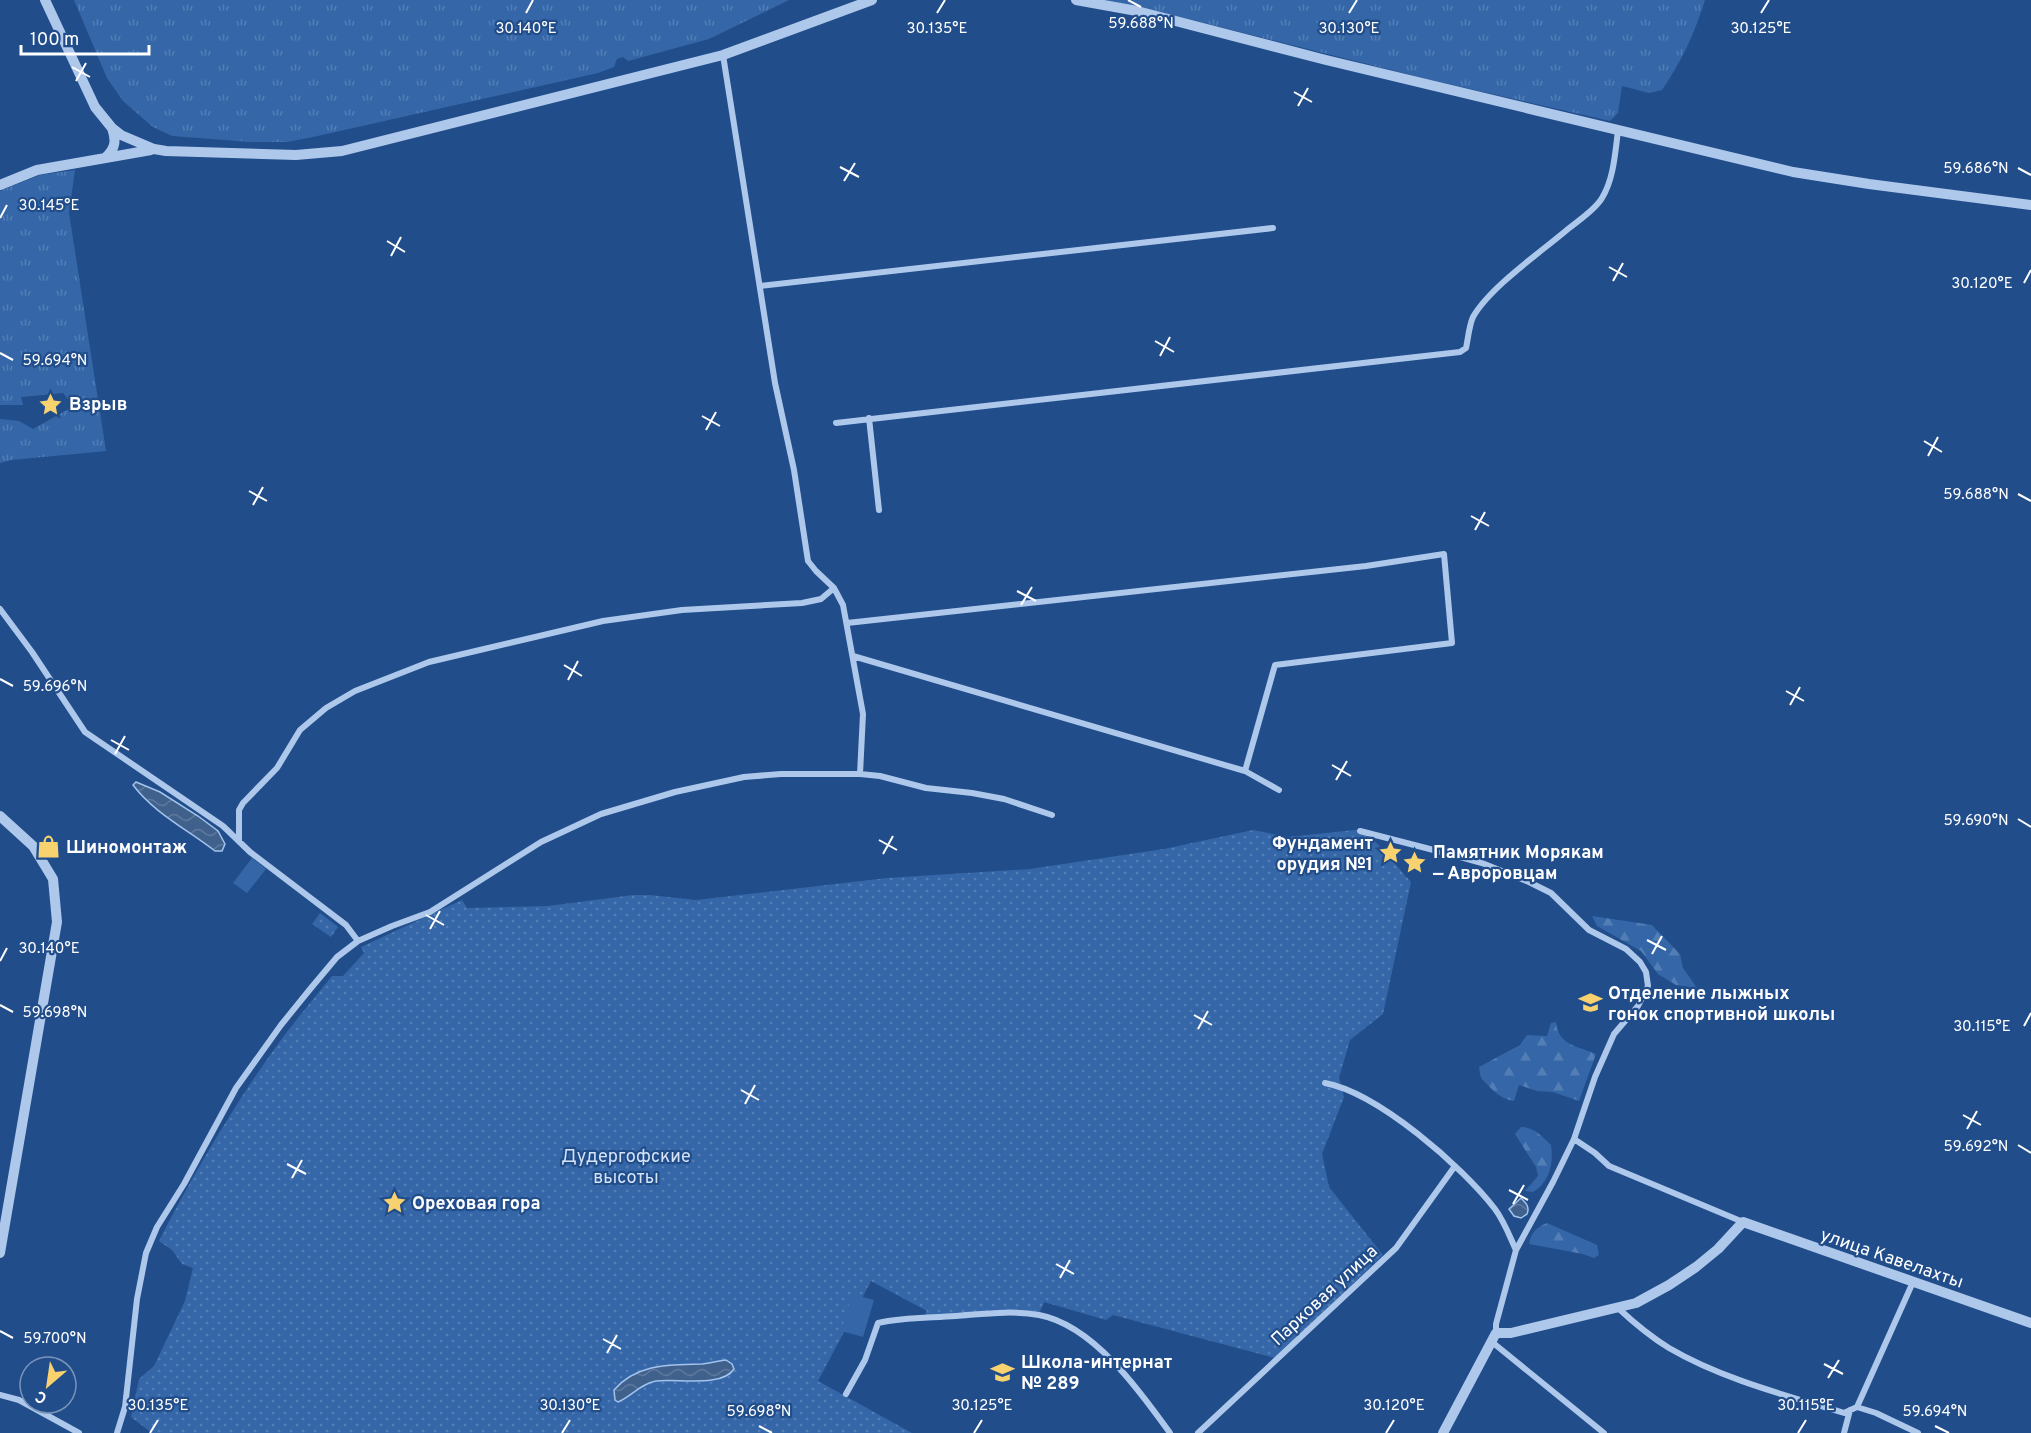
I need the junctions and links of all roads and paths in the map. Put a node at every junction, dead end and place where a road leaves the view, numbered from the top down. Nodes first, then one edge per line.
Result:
1 (45, 0) edge
2 (872, 0) edge
3 (1076, 0) edge
4 (723, 55) junction
5 (112, 128) junction
6 (1618, 131) junction
7 (153, 149) junction
8 (106, 157) junction
9 (0, 185) edge
10 (2031, 205) edge
11 (1273, 228) dead end
12 (760, 286) junction
13 (869, 418) junction
14 (836, 423) dead end
15 (879, 510) dead end
16 (834, 588) junction
17 (0, 609) edge
18 (847, 623) junction
19 (853, 656) junction
20 (1245, 771) junction
21 (861, 774) junction
22 (1279, 789) dead end
23 (1052, 815) dead end
24 (0, 816) edge
25 (1360, 831) dead end
26 (239, 841) junction
27 (358, 941) junction
28 (1325, 1083) dead end
29 (1574, 1139) junction
30 (1455, 1166) junction
31 (1743, 1222) junction
32 (1516, 1250) junction
33 (0, 1253) edge
34 (1913, 1282) junction
35 (1617, 1307) junction
36 (2031, 1323) edge
37 (1494, 1337) junction
38 (846, 1394) dead end
39 (0, 1395) edge
40 (1853, 1408) junction
41 (79, 1433) edge
42 (117, 1433) edge
43 (1170, 1433) edge
44 (1198, 1433) edge
45 (1443, 1433) edge
46 (1604, 1433) edge
47 (1844, 1433) edge
48 (1918, 1433) edge

1 - 5 street
2 - 4 street
3 - 6 street
4 - 7 street
4 - 12 street
5 - 7 street
5 - 8 street
6 - 10 street
6 - 13 street
7 - 8 street
8 - 9 street
11 - 12 street
12 - 16 street
13 - 14 street
13 - 15 street
16 - 18 street
16 - 26 street
17 - 26 street
18 - 19 street
18 - 20 street
19 - 20 street
19 - 21 street
20 - 22 street
21 - 23 street
21 - 27 street
24 - 33 street
25 - 29 street
26 - 27 street
27 - 42 street
28 - 30 street
29 - 31 street
29 - 32 street
30 - 32 street
30 - 44 street, Парковая улица
31 - 34 street, улица Кавелахты
31 - 35 street
32 - 37 street
34 - 36 street, улица Кавелахты
34 - 40 street
35 - 37 street
35 - 40 street
37 - 45 street
37 - 46 street
38 - 43 street
39 - 41 street
40 - 47 street
40 - 48 street

